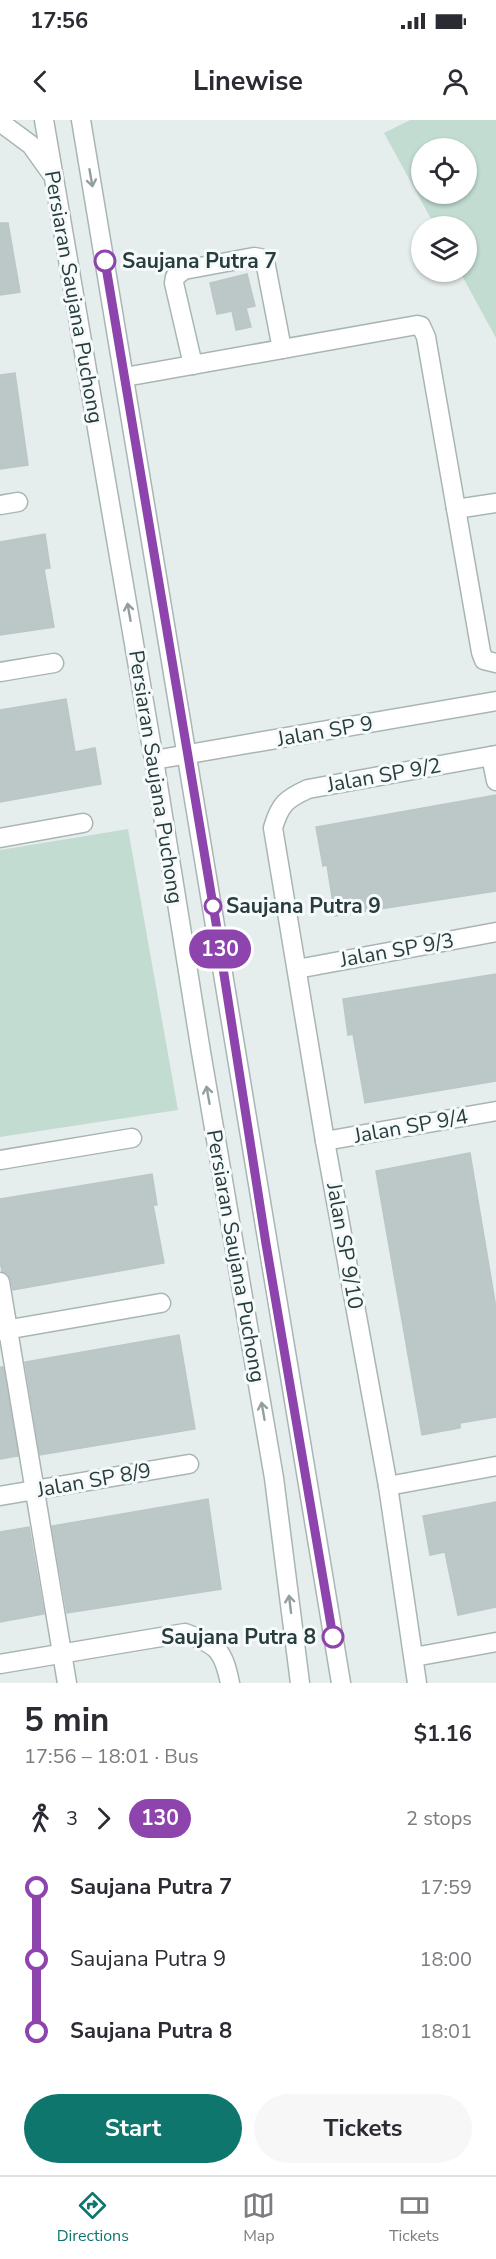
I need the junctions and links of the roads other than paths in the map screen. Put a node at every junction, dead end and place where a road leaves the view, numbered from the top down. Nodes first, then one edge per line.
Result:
1 (44, 120) edge
2 (81, 120) edge
3 (0, 122) edge
4 (54, 177) junction
5 (282, 349) junction
6 (193, 365) junction
7 (125, 377) junction
8 (18, 502) dead end
9 (496, 503) edge
10 (0, 505) edge
11 (456, 509) junction
12 (54, 663) dead end
13 (496, 663) edge
14 (0, 672) edge
15 (496, 701) edge
16 (188, 755) junction
17 (494, 756) edge
18 (154, 760) junction
19 (496, 781) edge
20 (278, 810) joint
21 (83, 824) dead end
22 (0, 838) edge
23 (496, 932) edge
24 (297, 969) junction
25 (496, 1111) edge
26 (132, 1138) dead end
27 (326, 1141) junction
28 (0, 1160) edge
29 (0, 1282) edge
30 (161, 1303) dead end
31 (4, 1330) edge
32 (189, 1464) dead end
33 (496, 1466) edge
34 (388, 1486) junction
35 (35, 1491) junction
36 (0, 1496) edge
37 (496, 1642) edge
38 (62, 1653) junction
39 (414, 1657) junction
40 (0, 1664) edge
41 (67, 1683) edge
42 (230, 1683) edge
43 (300, 1683) edge
44 (341, 1683) edge
45 (417, 1683) edge

1 - 4 street, Persiaran Saujana Puchong
2 -> 7 street, Persiaran Saujana Puchong
3 - 4 street
18 -> 4 street, Persiaran Saujana Puchong
5 - 6 street
5 - 6 street
5 - 11 street
6 - 7 street
7 - 16 street, Persiaran Saujana Puchong
8 - 10 street
9 - 11 street
11 - 13 street
12 - 14 street
15 - 16 street, Jalan SP 9
16 - 18 street, Jalan SP 9
16 - 44 street, Persiaran Saujana Puchong
17 - 19 street
17 - 20 street, Jalan SP 9/2
43 -> 18 street, Persiaran Saujana Puchong
20 - 24 street, Jalan SP 9/10
21 - 22 street
23 - 24 street, Jalan SP 9/3
24 - 27 street, Jalan SP 9/10
25 - 27 street, Jalan SP 9/4
26 - 28 street
27 - 34 street, Jalan SP 9/10
29 - 31 street
30 - 31 street
31 - 35 street
32 - 35 street, Jalan SP 8/9
33 - 34 street
34 - 39 street, Jalan SP 9/10
35 - 36 street, Jalan SP 8/9
35 - 38 street
37 - 39 street
38 - 40 street
38 - 41 street
38 - 42 street
39 - 45 street, Jalan SP 9/10

